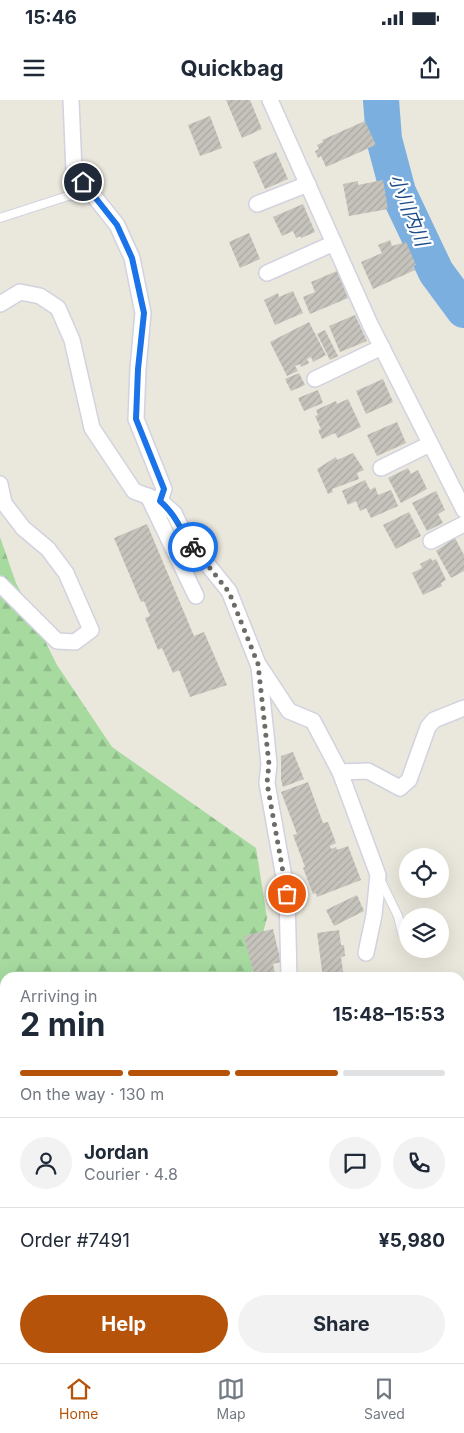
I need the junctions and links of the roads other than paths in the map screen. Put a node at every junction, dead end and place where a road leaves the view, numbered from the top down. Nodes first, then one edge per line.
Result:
1 (71, 100) edge
2 (270, 100) edge
3 (308, 184) junction
4 (92, 193) junction
5 (257, 204) dead end
6 (0, 218) edge
7 (334, 243) junction
8 (267, 273) dead end
9 (0, 304) edge
10 (382, 347) junction
11 (315, 379) dead end
12 (430, 444) junction
13 (381, 468) dead end
14 (0, 484) edge
15 (154, 499) junction
16 (464, 510) edge
17 (464, 524) edge
18 (431, 541) dead end
19 (0, 584) edge
20 (196, 596) dead end
21 (258, 664) junction
22 (464, 708) edge
23 (340, 772) junction
24 (378, 875) junction
25 (399, 920) edge
26 (366, 953) dead end
27 (289, 972) edge

1 - 4 street
2 - 3 street
3 - 5 street
3 - 7 street
4 - 6 lane
4 - 15 street
7 - 8 street
7 - 10 street
9 - 15 street
10 - 11 street
10 - 12 street
12 - 13 street
12 - 16 street
14 - 19 street
15 - 20 street
15 - 21 street
17 - 18 street
21 - 23 street
21 - 27 street
22 - 23 street
23 - 24 street
24 - 25 lane
24 - 26 street

